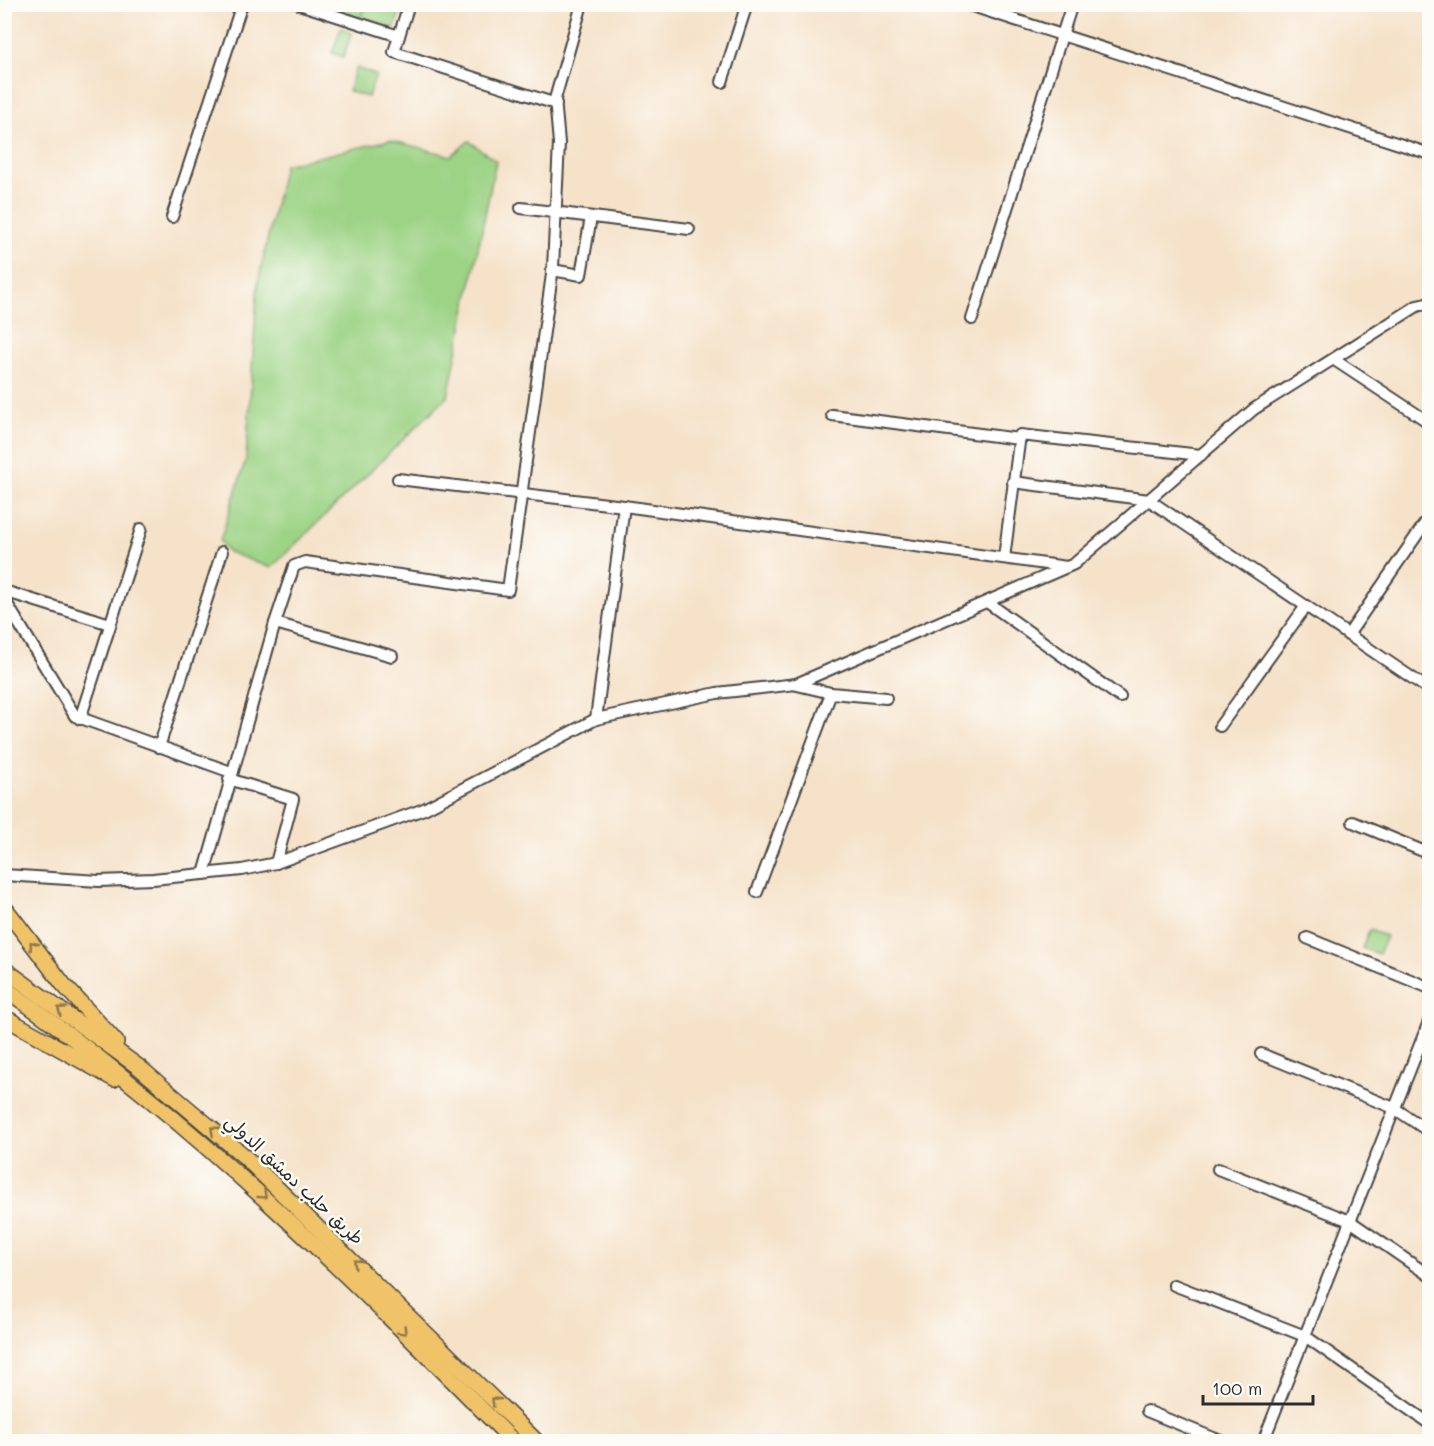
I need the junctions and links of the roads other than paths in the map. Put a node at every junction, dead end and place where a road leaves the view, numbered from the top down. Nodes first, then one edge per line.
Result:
1 (242, 4) edge
2 (299, 4) edge
3 (409, 4) edge
4 (582, 4) edge
5 (747, 4) edge
6 (966, 4) edge
7 (1072, 4) edge
8 (399, 36) junction
9 (1062, 36) junction
10 (722, 82) dead end
11 (556, 104) junction
12 (1430, 154) edge
13 (521, 208) dead end
14 (556, 212) junction
15 (172, 217) dead end
16 (591, 217) junction
17 (689, 229) dead end
18 (552, 270) junction
19 (1430, 303) edge
20 (972, 319) dead end
21 (1333, 359) junction
22 (832, 415) dead end
23 (1430, 423) edge
24 (1019, 440) junction
25 (1201, 455) junction
26 (398, 478) dead end
27 (1013, 482) junction
28 (522, 493) junction
29 (1149, 500) junction
30 (624, 506) junction
31 (1430, 516) edge
32 (141, 529) dead end
33 (222, 552) dead end
34 (1004, 558) junction
35 (1068, 567) junction
36 (4, 591) edge
37 (4, 599) edge
38 (987, 602) junction
39 (1306, 606) junction
40 (275, 622) junction
41 (110, 624) junction
42 (1348, 634) junction
43 (392, 656) dead end
44 (796, 684) junction
45 (1430, 690) edge
46 (831, 693) junction
47 (1120, 697) dead end
48 (886, 698) dead end
49 (80, 719) junction
50 (596, 719) junction
51 (1220, 726) dead end
52 (159, 747) junction
53 (230, 775) junction
54 (1353, 822) dead end
55 (1430, 854) edge
56 (276, 863) junction
57 (204, 873) junction
58 (4, 875) edge
59 (757, 892) dead end
60 (4, 907) edge
61 (1306, 938) dead end
62 (4, 969) edge
63 (1430, 987) edge
64 (4, 988) edge
65 (4, 1017) edge
66 (1430, 1019) edge
67 (1261, 1054) dead end
68 (140, 1068) junction
69 (157, 1103) junction
70 (1394, 1108) junction
71 (1430, 1132) edge
72 (1218, 1169) dead end
73 (1350, 1221) junction
74 (1430, 1276) edge
75 (1174, 1285) dead end
76 (1305, 1336) junction
77 (1147, 1411) dead end
78 (1430, 1424) edge
79 (514, 1442) edge
80 (537, 1442) edge
81 (1223, 1442) edge
82 (1263, 1442) edge

1 - 15 street
2 - 8 street
3 - 8 street
4 - 11 street
5 - 10 street
6 - 9 street
7 - 9 street
8 - 11 street
9 - 12 street
9 - 20 street
11 - 14 street
13 - 14 street
14 - 16 street
14 - 18 street
16 - 17 street
16 - 18 street
18 - 28 street
19 - 21 street
21 - 23 street
21 - 25 street
22 - 24 street
24 - 25 street
24 - 27 street
25 - 29 street
26 - 28 street
27 - 29 street
27 - 34 street
28 - 30 street
28 - 40 street
29 - 35 street
29 - 39 street
30 - 34 street
30 - 50 street
31 - 42 street
32 - 41 street
33 - 52 street
34 - 35 street
35 - 38 street
36 - 41 street
37 - 49 street
38 - 44 street
38 - 47 street
39 - 42 street
39 - 51 street
40 - 43 street
40 - 53 street
41 - 49 street
42 - 45 street
44 - 46 street
44 - 50 street
46 - 48 street
46 - 59 street
49 - 52 street
50 - 56 street
52 - 53 street
53 - 56 street
53 - 57 street
54 - 55 street
56 - 57 street
57 - 58 street
68 -> 60 highway
61 - 63 street
68 -> 62 highway, طريق حلب دمشق الدولي
64 - 69 highway, طريق حلب دمشق الدولي
65 - 69 highway
66 - 70 street
67 - 70 street
80 -> 68 highway, طريق حلب دمشق الدولي
69 -> 79 highway, طريق حلب دمشق الدولي
70 - 71 street
70 - 73 street
72 - 73 street
73 - 74 street
73 - 76 street
75 - 76 street
76 - 78 street
76 - 82 street
77 - 81 street

